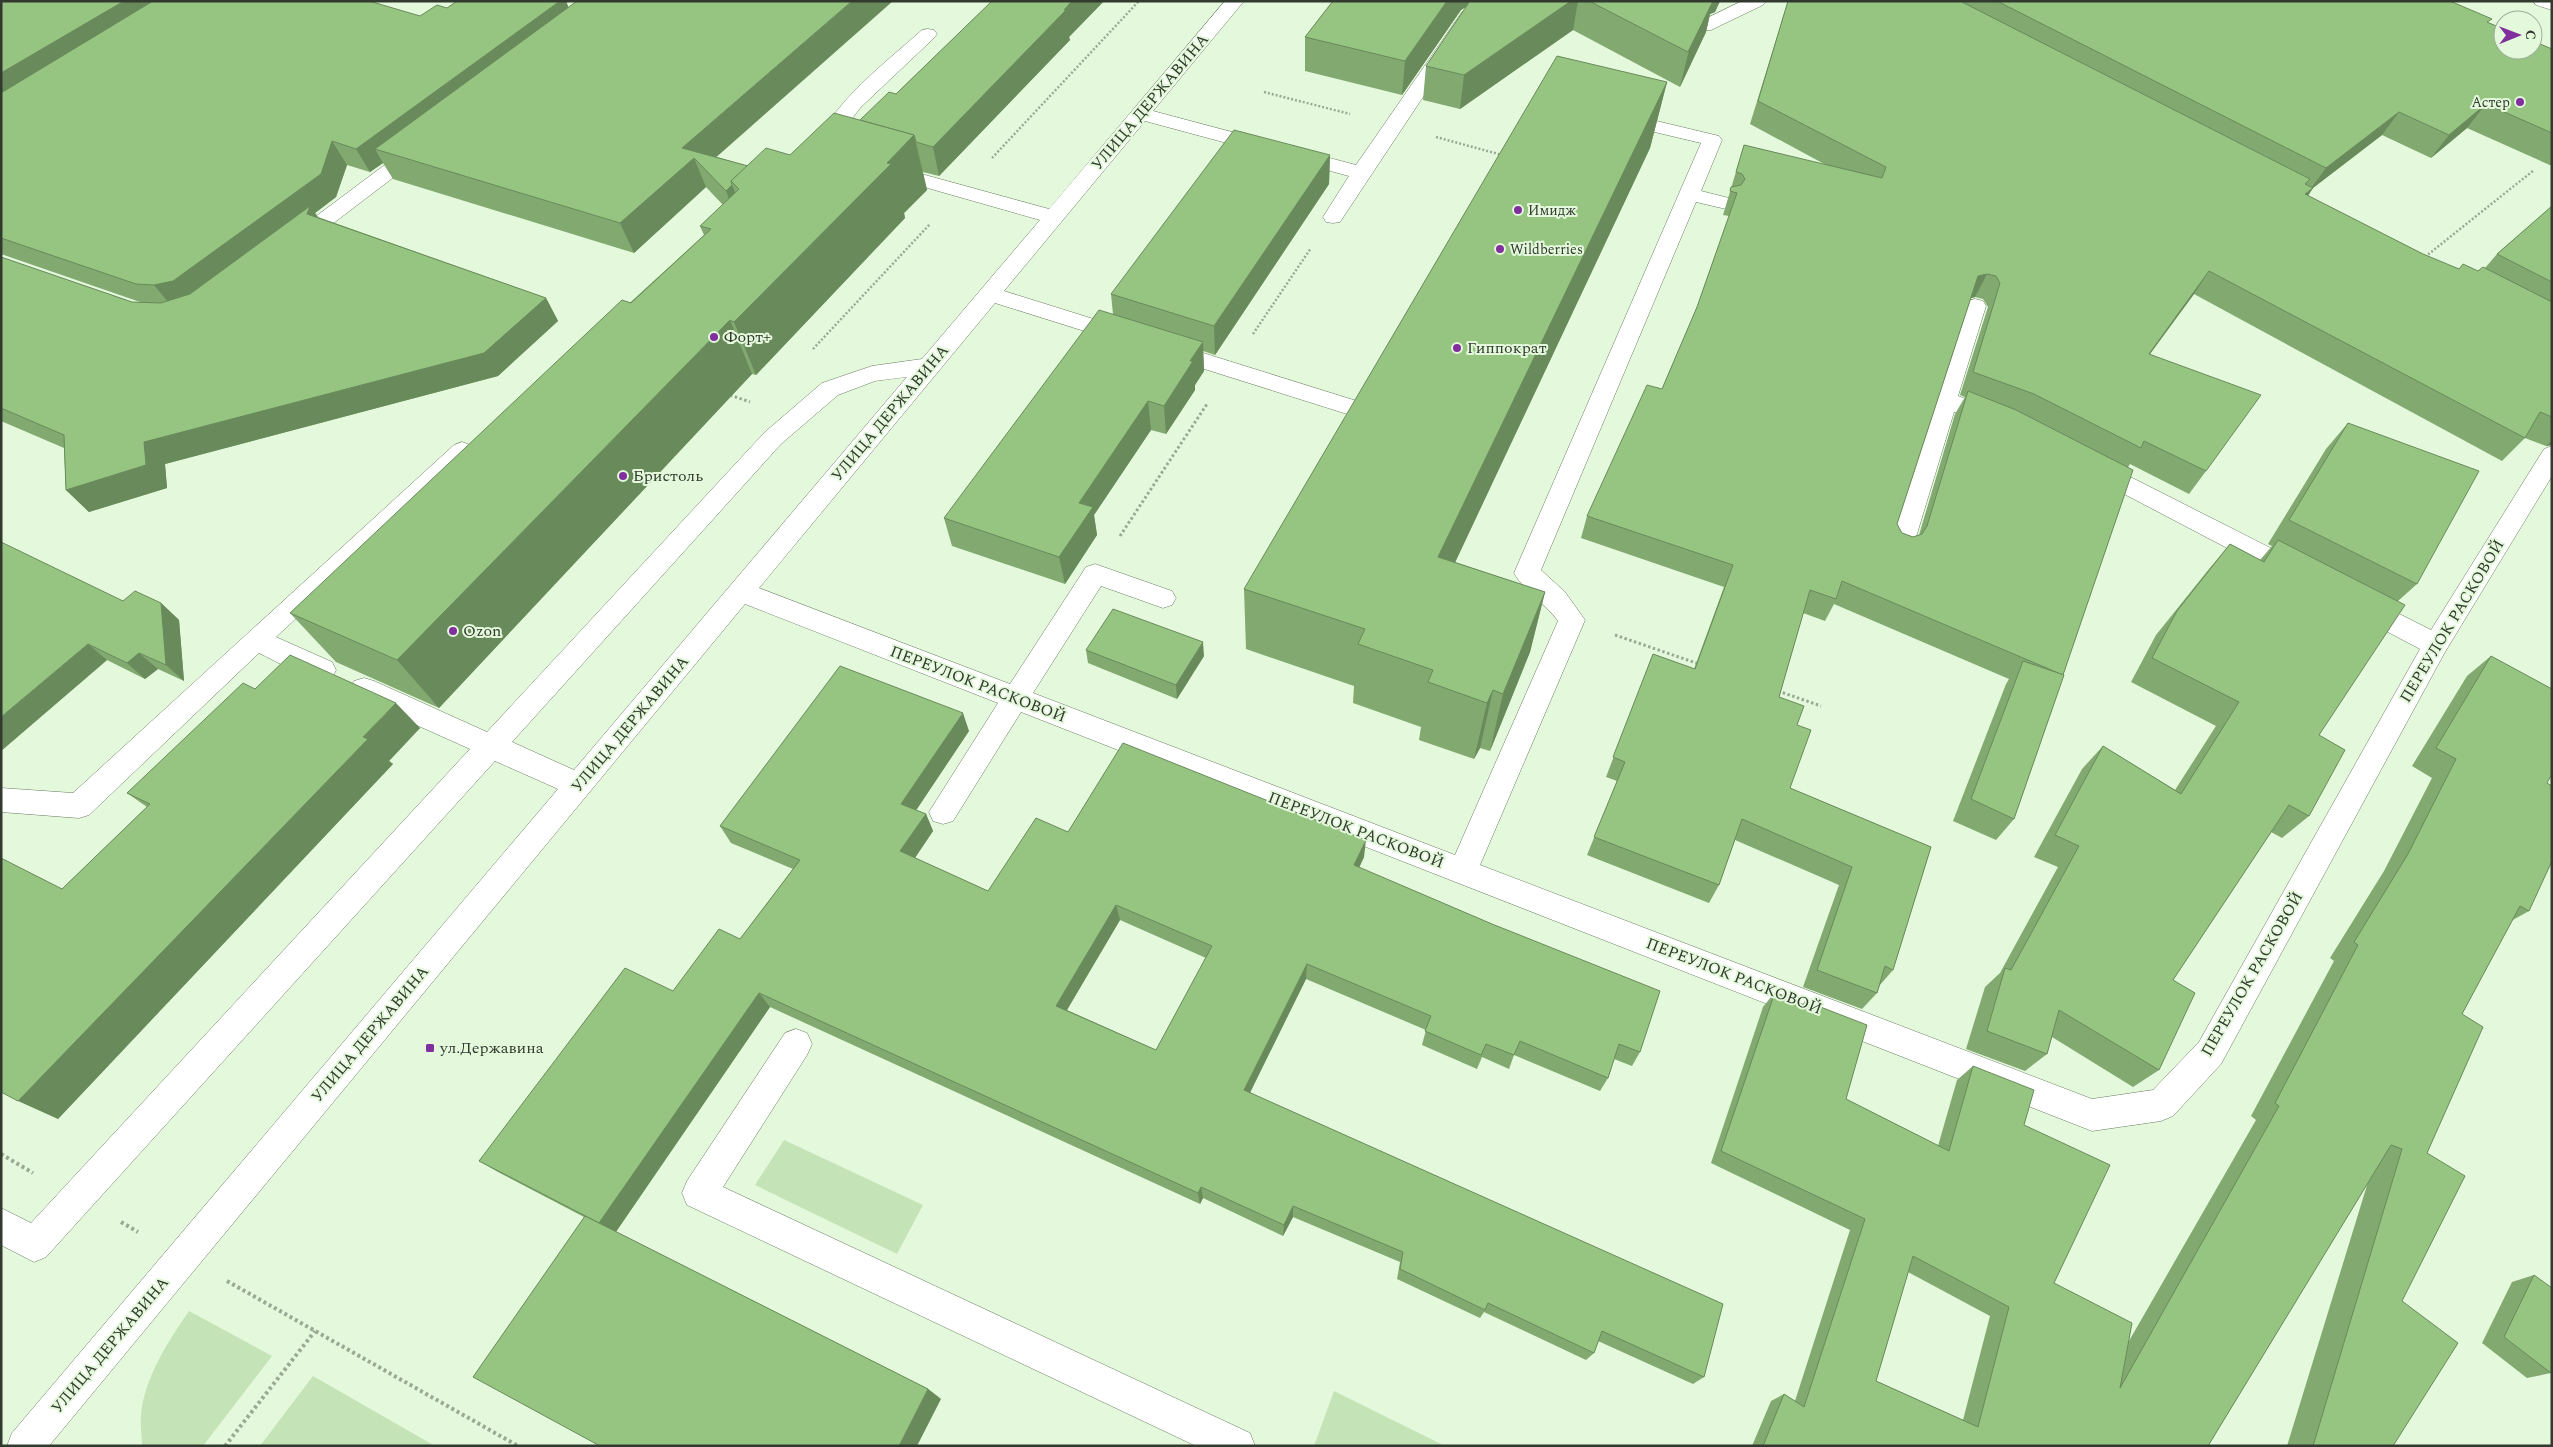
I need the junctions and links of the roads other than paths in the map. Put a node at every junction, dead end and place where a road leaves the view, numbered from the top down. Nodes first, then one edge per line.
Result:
1 (1235, 1) edge
2 (1490, 1) edge
3 (1757, 1) edge
4 (2542, 1) edge
5 (2552, 5) edge
6 (1705, 26) edge
7 (928, 34) dead end
8 (1596, 112) edge
9 (1141, 114) junction
10 (435, 137) edge
11 (825, 158) edge
12 (869, 165) edge
13 (1362, 173) junction
14 (1688, 194) junction
15 (1726, 203) dead end
16 (1054, 217) junction
17 (1333, 217) road end
18 (277, 255) edge
19 (990, 294) junction
20 (1975, 306) edge
21 (930, 366) junction
22 (1386, 378) edge
23 (1945, 400) junction
24 (2011, 425) edge
25 (479, 435) edge
26 (2552, 455) edge
27 (2073, 457) edge
28 (1900, 547) edge
29 (741, 592) junction
30 (1163, 598) dead end
31 (256, 640) junction
32 (2436, 644) junction
33 (1016, 698) junction
34 (490, 747) junction
35 (578, 785) junction
36 (1, 800) edge
37 (942, 812) dead end
38 (1463, 871) junction
39 (796, 1044) dead end
40 (1, 1225) edge
41 (25, 1446) edge
42 (1237, 1446) edge

1 - 9 street, УЛИЦА ДЕРЖАВИНА
2 - 13 street
3 - 6 street
4 - 5 street
7 - 11 street
8 - 14 street
9 - 13 street
9 - 16 street, УЛИЦА ДЕРЖАВИНА
10 - 18 street
12 - 16 street
13 - 17 street
14 - 15 street
14 - 38 street
16 - 19 street, УЛИЦА ДЕРЖАВИНА
19 - 21 street, УЛИЦА ДЕРЖАВИНА
19 - 22 street
20 - 23 street
21 - 29 street, УЛИЦА ДЕРЖАВИНА
21 - 34 street
23 - 24 street
23 - 28 street
25 - 31 street
26 - 32 street, ПЕРЕУЛОК РАСКОВОЙ
27 - 32 street
29 - 33 street, ПЕРЕУЛОК РАСКОВОЙ
29 - 35 street, УЛИЦА ДЕРЖАВИНА
30 - 33 street
31 - 34 street
31 - 36 street
32 - 38 street, ПЕРЕУЛОК РАСКОВОЙ
33 - 37 street
33 - 38 street, ПЕРЕУЛОК РАСКОВОЙ
34 - 35 street
34 - 40 street
35 - 41 street, УЛИЦА ДЕРЖАВИНА
39 - 42 street

